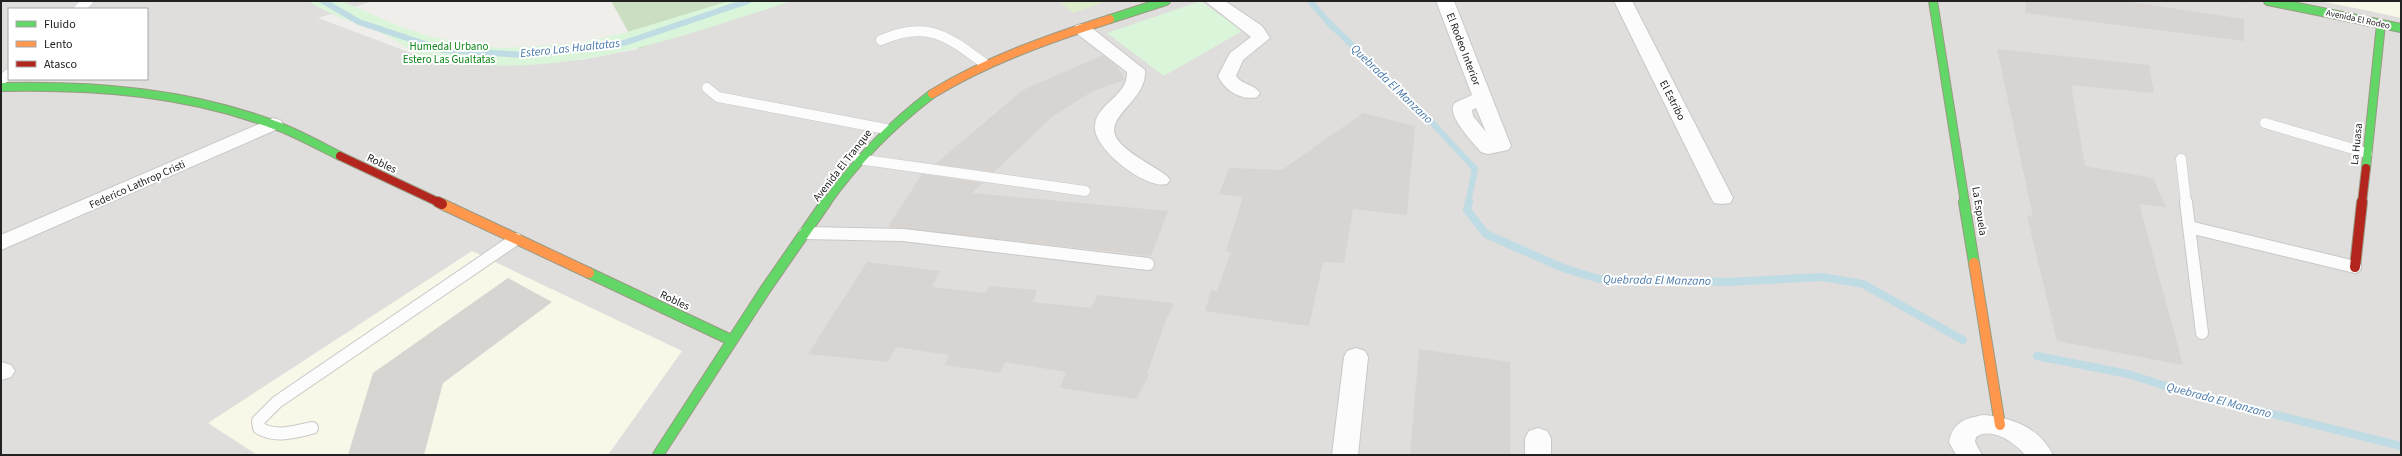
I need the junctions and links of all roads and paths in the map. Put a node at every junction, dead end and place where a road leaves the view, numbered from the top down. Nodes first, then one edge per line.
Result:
1 (88, 1) edge
2 (1166, 1) edge
3 (1214, 1) edge
4 (1445, 1) edge
5 (1623, 1) edge
6 (1933, 1) edge
7 (2269, 1) edge
8 (80, 8) edge
9 (2381, 24) junction
10 (2401, 28) edge
11 (1082, 29) junction
12 (881, 40) dead end
13 (986, 64) junction
14 (1, 87) edge
15 (706, 88) dead end
16 (1250, 92) dead end
17 (1482, 98) dead end
18 (2265, 123) dead end
19 (273, 124) junction
20 (886, 129) junction
21 (2367, 153) junction
22 (858, 159) junction
23 (2181, 160) dead end
24 (1160, 180) dead end
25 (1085, 191) dead end
26 (1722, 198) dead end
27 (2189, 227) junction
28 (805, 233) junction
29 (516, 239) junction
30 (1, 243) edge
31 (1148, 264) dead end
32 (2355, 267) joint
33 (2202, 333) dead end
34 (731, 340) junction
35 (1356, 357) dead end
36 (2000, 425) junction
37 (312, 428) dead end
38 (658, 455) edge
39 (1345, 455) edge
40 (1969, 455) edge
41 (2040, 455) edge

1 - 8 lane
2 - 11 street, Avenida El Tranque
3 - 16 street
4 - 17 street, El Rodeo Interior
5 - 26 street, El Estribo
6 - 36 street, La Espuela
7 - 9 street, Avenida El Rodeo
9 - 10 street, Avenida El Rodeo
9 - 21 street, La Huasa
11 - 13 street, Avenida El Tranque
11 - 24 street
12 - 13 lane
13 - 20 street, Avenida El Tranque
14 - 19 street, Robles
15 - 20 lane
18 - 21 lane
19 - 29 street, Robles
19 - 30 street, Federico Lathrop Cristi
20 - 22 street, Avenida El Tranque
21 - 32 street, La Huasa
22 - 25 lane
22 - 28 street, Avenida El Tranque
23 - 27 lane
27 - 32 lane
27 - 33 lane
28 - 31 lane
28 - 34 street, Avenida El Tranque
29 - 34 street, Robles
29 - 37 lane
34 - 38 street, Avenida El Tranque
35 - 39 street
36 - 40 street
36 - 41 street

